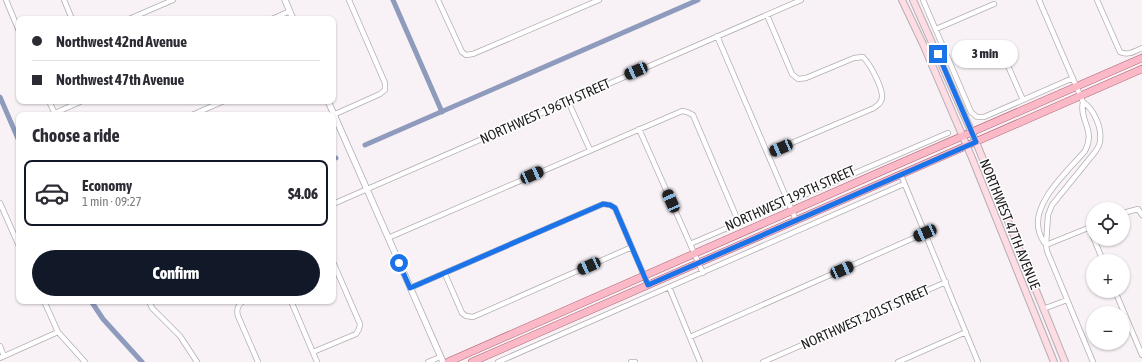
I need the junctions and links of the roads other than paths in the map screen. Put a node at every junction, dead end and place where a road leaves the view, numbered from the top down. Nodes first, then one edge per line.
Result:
1 (6, 0) edge
2 (64, 0) edge
3 (173, 0) edge
4 (285, 0) edge
5 (349, 0) edge
6 (438, 0) edge
7 (599, 0) edge
8 (801, 0) edge
9 (902, 0) edge
10 (913, 0) edge
11 (923, 0) edge
12 (1039, 0) edge
13 (1098, 0) edge
14 (994, 4) dead end
15 (290, 11) junction
16 (766, 15) junction
17 (71, 16) edge
18 (136, 16) edge
19 (279, 16) edge
20 (292, 16) edge
21 (16, 24) edge
22 (936, 29) junction
23 (717, 36) junction
24 (1142, 48) edge
25 (1001, 50) dead end
26 (1142, 58) edge
27 (1142, 69) edge
28 (1072, 78) junction
29 (1076, 87) junction
30 (1082, 99) junction
31 (568, 100) junction
32 (1023, 100) junction
33 (76, 104) edge
34 (217, 104) edge
35 (59, 112) edge
36 (199, 112) edge
37 (336, 114) edge
38 (336, 119) edge
39 (639, 129) junction
40 (1100, 131) junction
41 (948, 132) dead end
42 (972, 132) junction
43 (1089, 133) junction
44 (962, 136) junction
45 (976, 142) junction
46 (966, 146) junction
47 (590, 150) junction
48 (768, 153) junction
49 (901, 175) junction
50 (904, 184) junction
51 (367, 188) junction
52 (1051, 191) junction
53 (1058, 196) junction
54 (789, 202) junction
55 (0, 203) edge
56 (336, 203) edge
57 (793, 211) junction
58 (1130, 211) edge
59 (1142, 215) edge
60 (796, 220) junction
61 (739, 223) junction
62 (1086, 229) edge
63 (925, 233) junction
64 (388, 238) junction
65 (16, 239) edge
66 (690, 244) junction
67 (1046, 245) junction
68 (632, 247) junction
69 (695, 254) junction
70 (699, 263) junction
71 (336, 269) edge
72 (703, 273) junction
73 (1019, 273) junction
74 (445, 274) junction
75 (644, 276) junction
76 (946, 282) junction
77 (1033, 282) junction
78 (648, 285) junction
79 (669, 287) junction
80 (410, 288) junction
81 (1118, 298) edge
82 (1067, 300) junction
83 (45, 304) edge
84 (150, 304) edge
85 (240, 304) edge
86 (292, 304) edge
87 (1044, 309) junction
88 (58, 332) junction
89 (966, 332) junction
90 (690, 337) junction
91 (0, 346) edge
92 (313, 352) junction
93 (1142, 356) edge
94 (2, 357) edge
95 (441, 359) edge
96 (85, 362) edge
97 (197, 362) edge
98 (258, 362) edge
99 (317, 362) edge
100 (428, 362) edge
101 (448, 362) edge
102 (472, 362) edge
103 (498, 362) edge
104 (631, 362) edge
105 (635, 362) edge
106 (700, 362) edge
107 (763, 362) edge
108 (898, 362) edge
109 (978, 362) edge
110 (1054, 362) edge
111 (1065, 362) edge
112 (1093, 362) edge

1 - 21 street
2 - 17 street
3 - 18 street
4 - 15 street
5 - 37 street
6 - 7 street
8 - 16 street, NORTHWEST 196TH STREET
9 - 44 main road, NORTHWEST 47TH AVENUE
10 - 42 main road, NORTHWEST 47TH AVENUE
11 - 22 street
12 - 28 street
13 - 24 street
14 - 22 street
15 - 19 street
15 - 20 street
16 - 23 street, NORTHWEST 196TH STREET
16 - 48 street
22 - 32 street
23 - 31 street, NORTHWEST 196TH STREET
23 - 48 street
25 - 32 street
26 - 29 main road, NORTHWEST 199TH STREET
27 - 30 main road, NORTHWEST 199TH STREET
28 - 29 street
28 - 32 street
29 - 30 street
29 - 42 main road, NORTHWEST 199TH STREET
30 - 40 street
30 - 43 street
30 - 45 main road, NORTHWEST 199TH STREET
31 - 47 street
31 - 51 street, NORTHWEST 196TH STREET
33 - 35 street
34 - 36 street
38 - 51 street
39 - 47 street
39 - 61 street
39 - 66 street
40 - 43 street
40 - 53 street
41 - 54 street
42 - 44 main road, NORTHWEST 199TH STREET
42 - 45 main road, NORTHWEST 47TH AVENUE
43 - 52 street
44 - 46 main road, NORTHWEST 47TH AVENUE
44 - 57 main road, NORTHWEST 199TH STREET
45 - 46 main road, NORTHWEST 199TH STREET
45 - 77 main road, NORTHWEST 47TH AVENUE
46 - 49 main road, NORTHWEST 199TH STREET
46 - 73 main road, NORTHWEST 47TH AVENUE
47 - 64 street
48 - 54 street
49 - 50 street
49 - 60 main road, NORTHWEST 199TH STREET
50 - 63 street
50 - 72 street
51 - 56 street, NORTHWEST 196TH STREET
51 - 64 street
52 - 53 street
52 - 67 street
53 - 67 street
54 - 57 street
54 - 61 street
55 - 65 street
57 - 60 street
57 - 69 main road, NORTHWEST 199TH STREET
58 - 59 street
60 - 70 main road, NORTHWEST 199TH STREET
61 - 66 street
62 - 67 street
63 - 76 street
63 - 90 street
64 - 80 street
66 - 69 street
67 - 82 street
68 - 74 street
68 - 74 street
68 - 75 street
69 - 70 street
69 - 75 main road, NORTHWEST 199TH STREET
70 - 72 street
70 - 78 main road, NORTHWEST 199TH STREET
71 - 92 street
72 - 79 street
73 - 77 main road
73 - 110 main road, NORTHWEST 47TH AVENUE
74 - 80 street
75 - 78 street
75 - 101 main road, NORTHWEST 199TH STREET
76 - 89 street
76 - 107 street, NORTHWEST 201ST STREET
77 - 87 main road, NORTHWEST 47TH AVENUE
78 - 102 main road, NORTHWEST 199TH STREET
79 - 90 street
79 - 103 street
80 - 95 street
81 - 93 street
82 - 87 street
82 - 112 street
83 - 88 street
84 - 97 street
85 - 98 street
86 - 92 street
87 - 111 main road, NORTHWEST 47TH AVENUE
88 - 94 street
88 - 96 street
89 - 108 street
89 - 109 street
90 - 106 street
91 - 94 street
92 - 99 street
95 - 100 street
104 - 105 street

